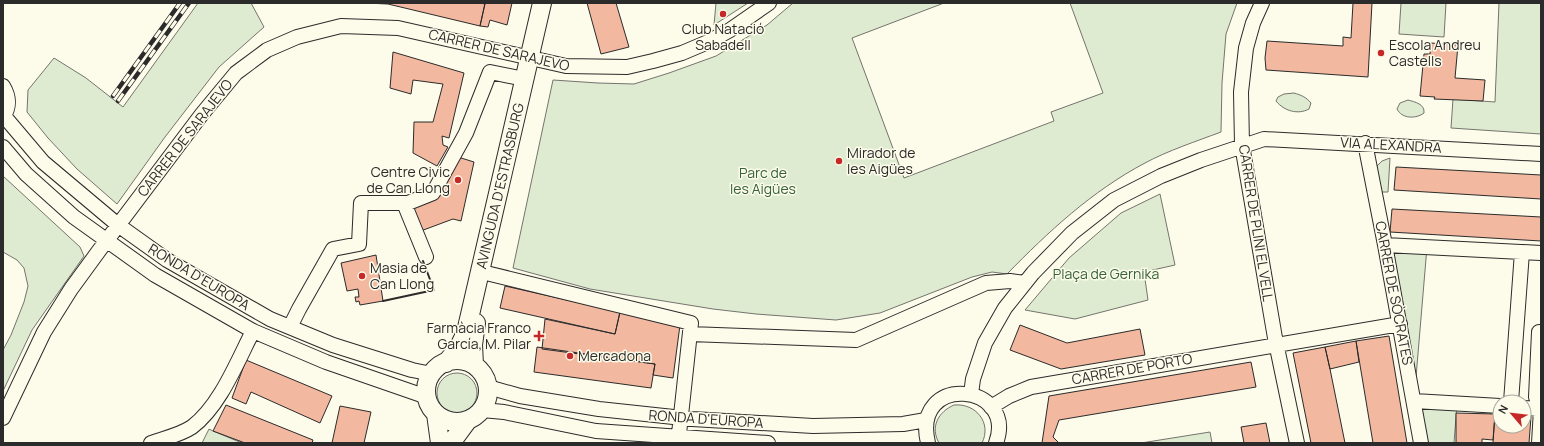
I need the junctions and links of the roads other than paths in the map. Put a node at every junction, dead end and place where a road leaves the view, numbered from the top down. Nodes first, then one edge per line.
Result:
1 (542, 3) edge
2 (549, 3) edge
3 (769, 3) edge
4 (1262, 3) edge
5 (532, 59) junction
6 (524, 79) junction
7 (3, 86) edge
8 (4, 116) edge
9 (1365, 143) junction
10 (1242, 145) junction
11 (3, 147) edge
12 (1541, 154) edge
13 (404, 203) junction
14 (118, 225) junction
15 (106, 241) junction
16 (1385, 245) junction
17 (1522, 252) junction
18 (1541, 253) edge
19 (426, 257) dead end
20 (486, 273) junction
21 (1025, 283) junction
22 (1400, 324) junction
23 (290, 327) junction
24 (253, 331) junction
25 (1516, 331) junction
26 (1540, 332) edge
27 (690, 334) junction
28 (1277, 344) junction
29 (474, 366) junction
30 (439, 368) junction
31 (488, 388) junction
32 (971, 394) junction
33 (1512, 394) edge
34 (427, 397) junction
35 (1414, 401) junction
36 (1492, 406) edge
37 (991, 407) junction
38 (1541, 409) edge
39 (436, 414) junction
40 (475, 415) junction
41 (3, 418) edge
42 (680, 418) junction
43 (926, 420) junction
44 (679, 440) edge
45 (152, 443) edge
46 (440, 443) edge
47 (451, 443) edge
48 (768, 443) edge
49 (928, 443) edge
50 (996, 443) edge
51 (1297, 443) edge
52 (1421, 443) edge
53 (1539, 443) edge

1 - 5 main road, AVINGUDA D'ESTRASBURG
2 - 5 main road, AVINGUDA D'ESTRASBURG
3 - 5 street, CARRER DE SARAJEVO
4 - 10 street, CARRER DE PLINI EL VELL
5 - 6 main road, AVINGUDA D'ESTRASBURG
5 - 14 street, CARRER DE SARAJEVO
5 - 20 main road, AVINGUDA D'ESTRASBURG
6 - 13 street
6 - 30 main road, AVINGUDA D'ESTRASBURG
7 - 8 street, RONDA D'EUROPA
8 - 14 street, RONDA D'EUROPA
9 - 10 street, VIA ALEXANDRA
9 - 12 street, VIA ALEXANDRA
9 - 16 street, CARRER DE SÒCRATES
10 - 21 street, VIA ALEXANDRA
10 - 28 street, CARRER DE PLINI EL VELL
11 - 15 street, RONDA D'EUROPA
13 - 19 street
13 - 23 street
14 - 15 street, CARRER DE SARAJEVO
14 - 23 street, RONDA D'EUROPA
15 - 24 street, RONDA D'EUROPA
15 - 41 street, CARRER DE SARAJEVO
16 - 17 street
16 - 22 street, CARRER DE SÒCRATES
17 - 18 street
17 - 25 street
20 - 27 street
20 - 29 main road, AVINGUDA D'ESTRASBURG
21 - 27 street
21 - 32 street, VIA ALEXANDRA
22 - 28 street, CARRER DE PORTO
22 - 35 street, CARRER DE SÒCRATES
23 - 30 street, RONDA D'EUROPA
24 - 34 street, RONDA D'EUROPA
24 - 45 street
25 - 26 street
25 - 33 street
26 - 38 street
27 - 42 street
28 - 37 street, CARRER DE PORTO
28 - 51 street, CARRER DE PLINI EL VELL
29 - 30 main road
29 - 31 main road
30 - 34 main road
31 - 40 main road
31 - 42 street, RONDA D'EUROPA
32 - 37 street
32 - 43 street
34 - 39 main road
35 - 36 street
35 - 52 street, CARRER DE SÒCRATES
37 - 50 street
38 - 53 street
39 - 40 main road
39 - 46 main road
40 - 44 street, RONDA D'EUROPA
40 - 47 main road
42 - 43 street, RONDA D'EUROPA
42 - 44 street
43 - 49 street
44 - 48 street, RONDA D'EUROPA

